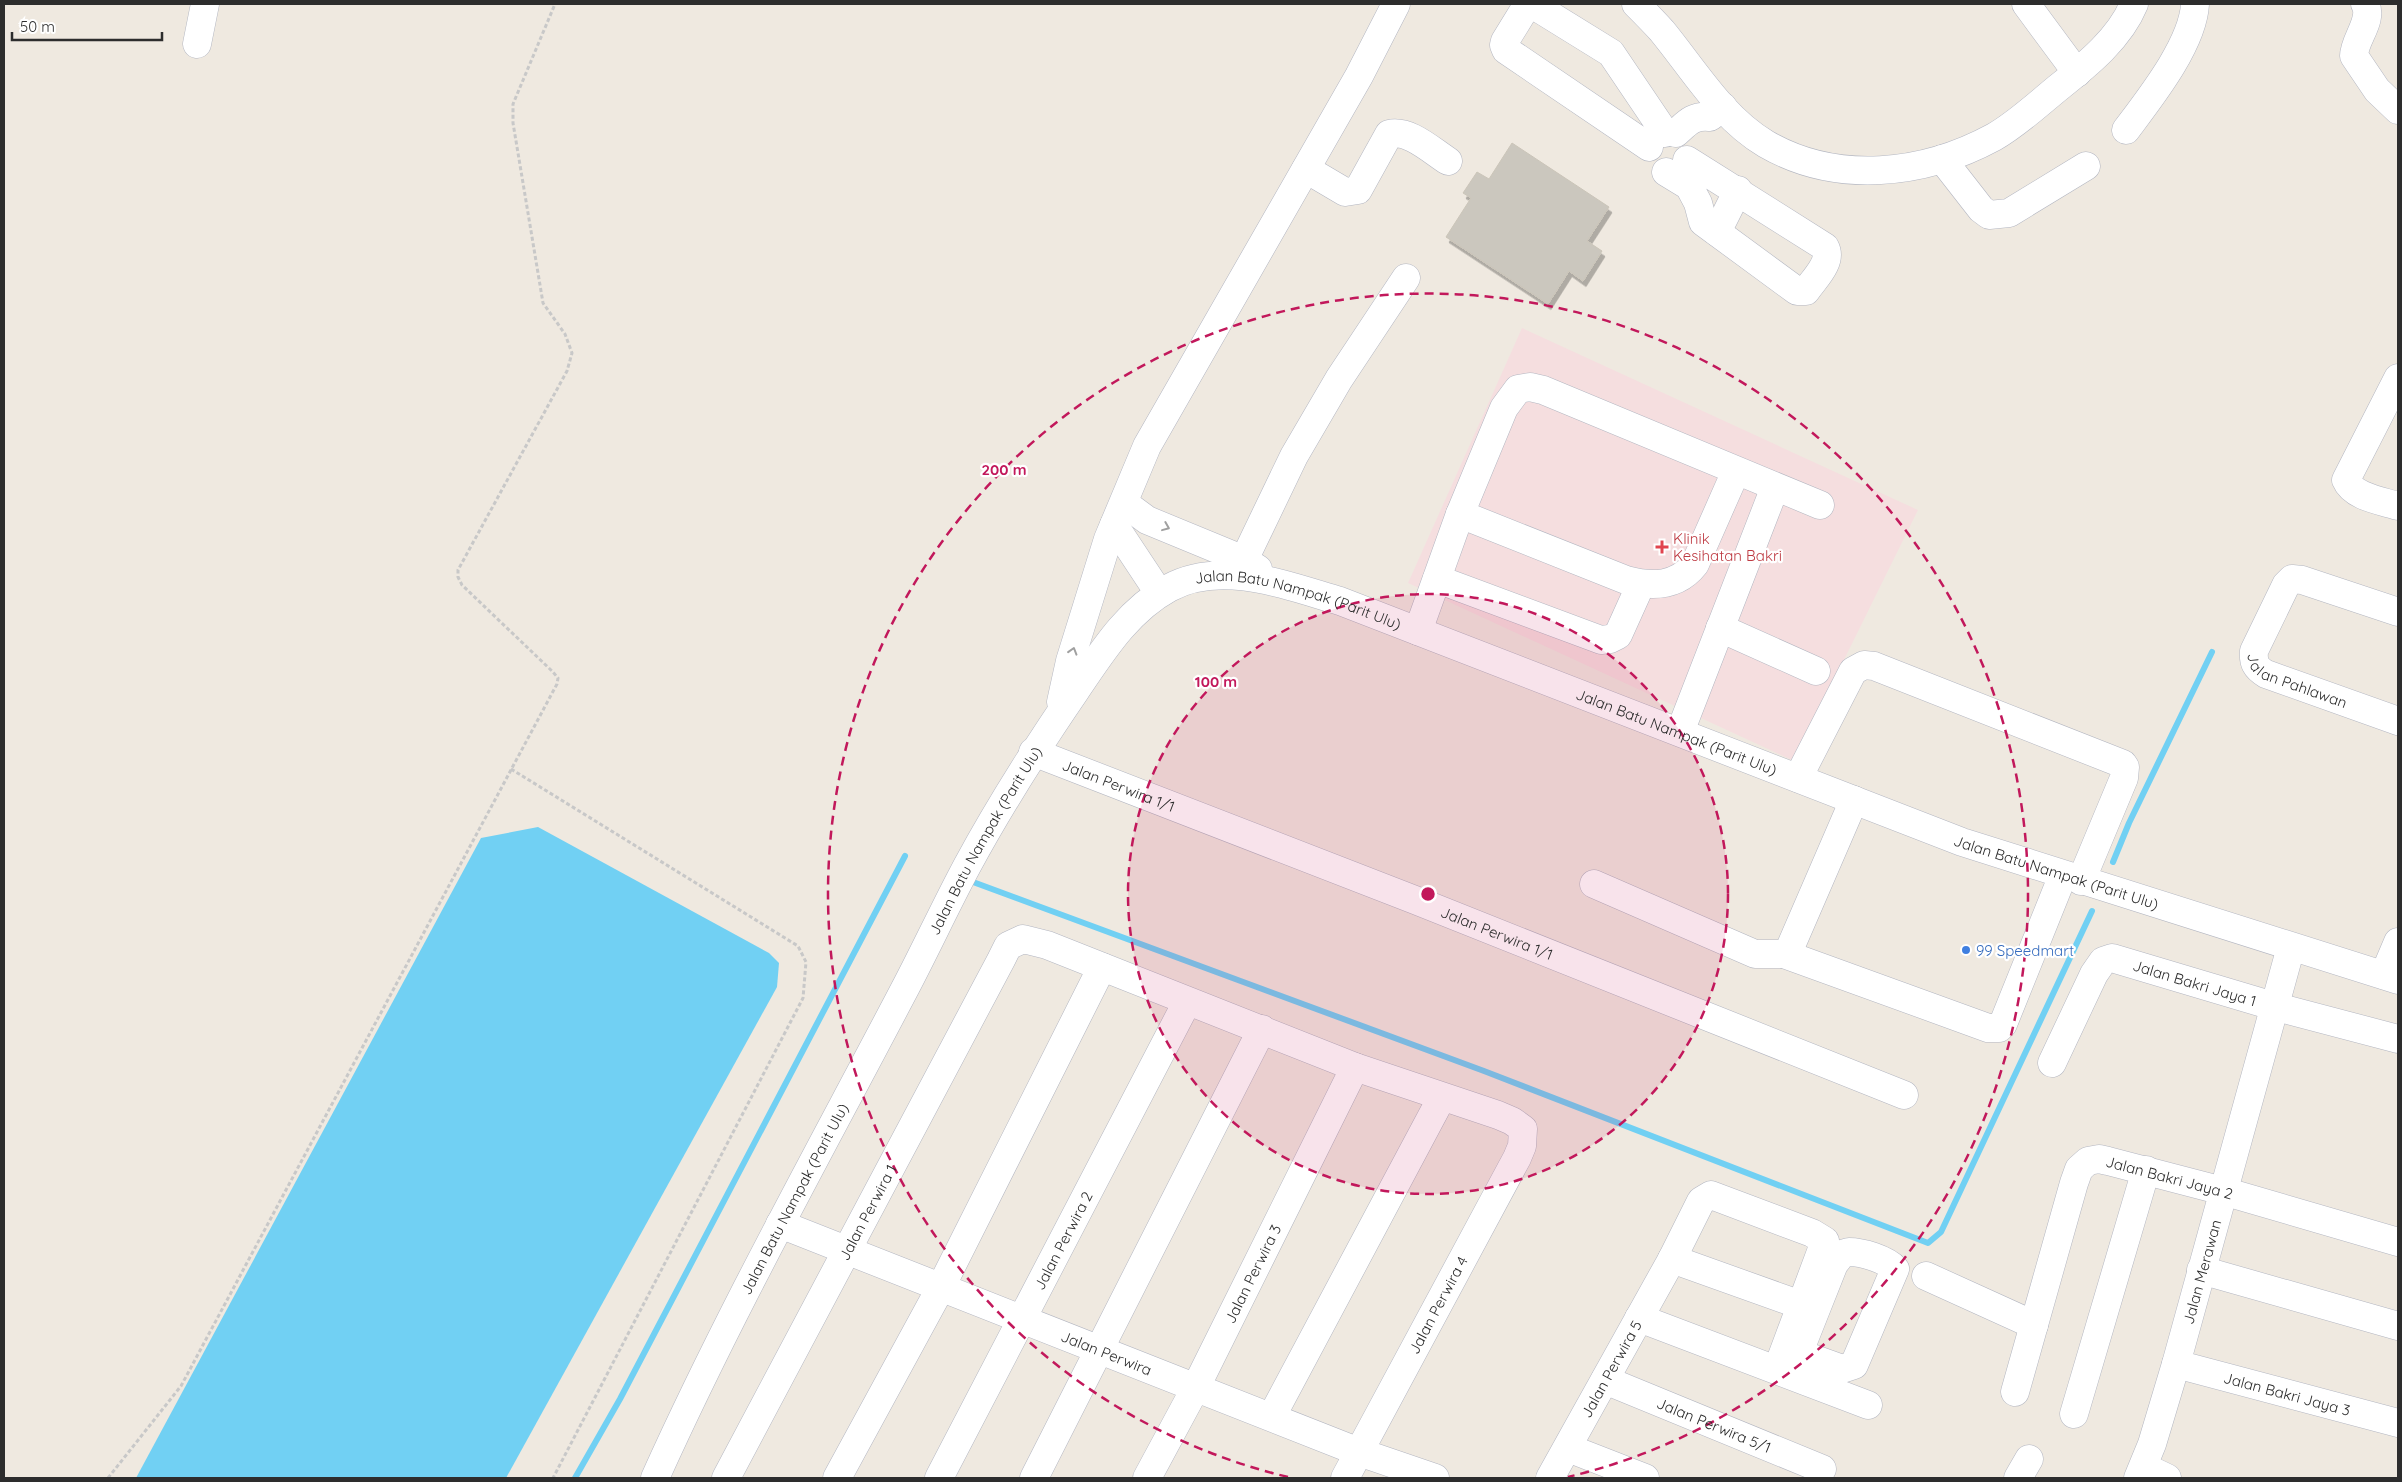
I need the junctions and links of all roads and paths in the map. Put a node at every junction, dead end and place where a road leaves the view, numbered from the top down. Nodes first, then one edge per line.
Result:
1 (205, 4) edge
2 (555, 4) edge
3 (1396, 4) edge
4 (1636, 4) edge
5 (2026, 4) edge
6 (2134, 4) edge
7 (2196, 4) edge
8 (2365, 4) edge
9 (197, 44) dead end
10 (2077, 72) junction
11 (1634, 88) junction
12 (2398, 110) edge
13 (1716, 112) junction
14 (1608, 118) junction
15 (2126, 130) dead end
16 (1672, 149) junction
17 (1942, 160) junction
18 (1448, 161) dead end
19 (2086, 166) dead end
20 (1306, 169) junction
21 (1738, 190) junction
22 (1717, 232) junction
23 (1406, 278) dead end
24 (2398, 378) edge
25 (1736, 471) junction
26 (1775, 487) junction
27 (1820, 505) dead end
28 (2398, 506) edge
29 (1119, 514) junction
30 (1460, 514) junction
31 (1244, 560) junction
32 (1437, 579) junction
33 (1642, 584) junction
34 (1283, 585) junction
35 (1159, 593) junction
36 (2398, 612) edge
37 (1720, 628) junction
38 (1418, 631) junction
39 (1816, 671) dead end
40 (1058, 715) junction
41 (2398, 721) edge
42 (1680, 732) junction
43 (1033, 752) junction
44 (511, 769) junction
45 (1798, 778) junction
46 (1854, 800) junction
47 (2072, 878) junction
48 (1594, 884) dead end
49 (2398, 942) edge
50 (2291, 947) junction
51 (1784, 954) junction
52 (1102, 967) junction
53 (2391, 977) edge
54 (1187, 1002) junction
55 (2273, 1006) junction
56 (1262, 1029) junction
57 (2398, 1039) edge
58 (2052, 1063) dead end
59 (1355, 1067) junction
60 (1904, 1095) dead end
61 (1442, 1097) junction
62 (2146, 1170) junction
63 (2223, 1191) junction
64 (780, 1224) junction
65 (2398, 1242) edge
66 (848, 1251) junction
67 (1672, 1259) junction
68 (2201, 1270) junction
69 (1926, 1276) dead end
70 (941, 1287) junction
71 (1808, 1307) junction
72 (1639, 1318) junction
73 (1022, 1319) junction
74 (2034, 1325) junction
75 (2398, 1326) edge
76 (1099, 1350) junction
77 (2176, 1364) junction
78 (1777, 1370) junction
79 (1605, 1380) junction
80 (1196, 1387) junction
81 (2015, 1392) dead end
82 (1868, 1405) dead end
83 (2074, 1414) dead end
84 (1272, 1416) junction
85 (2398, 1423) edge
86 (1568, 1448) junction
87 (1359, 1452) junction
88 (1822, 1469) dead end
89 (2150, 1474) edge
90 (658, 1477) edge
91 (108, 1478) edge
92 (553, 1478) edge
93 (726, 1478) edge
94 (837, 1478) edge
95 (938, 1478) edge
96 (1034, 1478) edge
97 (1147, 1478) edge
98 (1345, 1478) edge
99 (1435, 1478) edge
100 (1550, 1478) edge
101 (1644, 1478) edge

1 - 9 street
2 - 44 path
3 - 20 street
4 - 13 street
5 - 10 street
6 - 10 street
7 - 15 street
8 - 12 street
10 - 17 street
11 - 14 street
11 - 14 street
11 - 16 street
13 - 16 street
13 - 17 street
14 - 16 street
16 - 21 street
16 - 22 street
17 - 19 street
18 - 20 street
20 - 29 street
21 - 22 street
21 - 22 street
23 - 31 street
24 - 28 street
25 - 26 street
25 - 30 street
25 - 33 street
26 - 27 street
26 - 37 street
29 -> 31 street
29 - 35 street
40 -> 29 street
30 - 32 street
30 - 33 street
31 - 34 street
32 - 33 street
32 - 38 street
34 - 35 street, Jalan Batu Nampak (Parit Ulu)
34 - 38 street, Jalan Batu Nampak (Parit Ulu)
35 - 40 street, Jalan Batu Nampak (Parit Ulu)
36 - 41 street, Jalan Pahlawan
37 - 39 street
37 - 42 street
38 - 42 street, Jalan Batu Nampak (Parit Ulu)
40 - 43 street, Jalan Batu Nampak (Parit Ulu)
42 - 45 street, Jalan Batu Nampak (Parit Ulu)
43 - 60 street, Jalan Perwira 1/1
43 - 64 street, Jalan Batu Nampak (Parit Ulu)
44 - 91 path
44 - 92 path
45 - 46 street, Jalan Batu Nampak (Parit Ulu)
45 - 47 street
46 - 47 street, Jalan Batu Nampak (Parit Ulu)
46 - 51 street
47 - 50 street, Jalan Batu Nampak (Parit Ulu)
47 - 51 street
48 - 51 street
49 - 53 street
50 - 53 street, Jalan Batu Nampak (Parit Ulu)
50 - 55 street, Jalan Merawan
52 - 54 street
52 - 66 street, Jalan Perwira 1
52 - 70 street
54 - 56 street
54 - 73 street, Jalan Perwira 2
55 - 57 street, Jalan Bakri Jaya 1
55 - 58 street, Jalan Bakri Jaya 1
55 - 63 street, Jalan Merawan
56 - 59 street
56 - 76 street
59 - 61 street
59 - 80 street, Jalan Perwira 3
61 - 84 street
61 - 87 street, Jalan Perwira 4
62 - 63 street, Jalan Bakri Jaya 2
62 - 74 street, Jalan Bakri Jaya 2
62 - 83 street
63 - 65 street, Jalan Bakri Jaya 2
63 - 68 street, Jalan Merawan
64 - 66 street, Jalan Perwira
64 - 90 street, Jalan Batu Nampak (Parit Ulu)
66 - 70 street, Jalan Perwira
66 - 93 street, Jalan Perwira 1
67 - 71 street
67 - 71 street, Jalan Perwira 5
67 - 72 street, Jalan Perwira 5
68 - 75 street
68 - 77 street, Jalan Merawan
69 - 74 street
70 - 73 street, Jalan Perwira
70 - 94 street
71 - 78 street
72 - 78 street
72 - 79 street, Jalan Perwira 5
73 - 76 street, Jalan Perwira
73 - 95 street, Jalan Perwira 2
74 - 81 street, Jalan Bakri Jaya 2
76 - 80 street, Jalan Perwira
76 - 96 street
77 - 85 street, Jalan Bakri Jaya 3
77 - 89 street, Jalan Merawan
78 - 82 street
79 - 86 street, Jalan Perwira 5
79 - 88 street, Jalan Perwira 5/1
80 - 84 street, Jalan Perwira
80 - 97 street, Jalan Perwira 3
84 - 87 street, Jalan Perwira
86 - 100 street, Jalan Perwira 5
86 - 101 street
87 - 98 street, Jalan Perwira 4
87 - 99 street, Jalan Perwira

